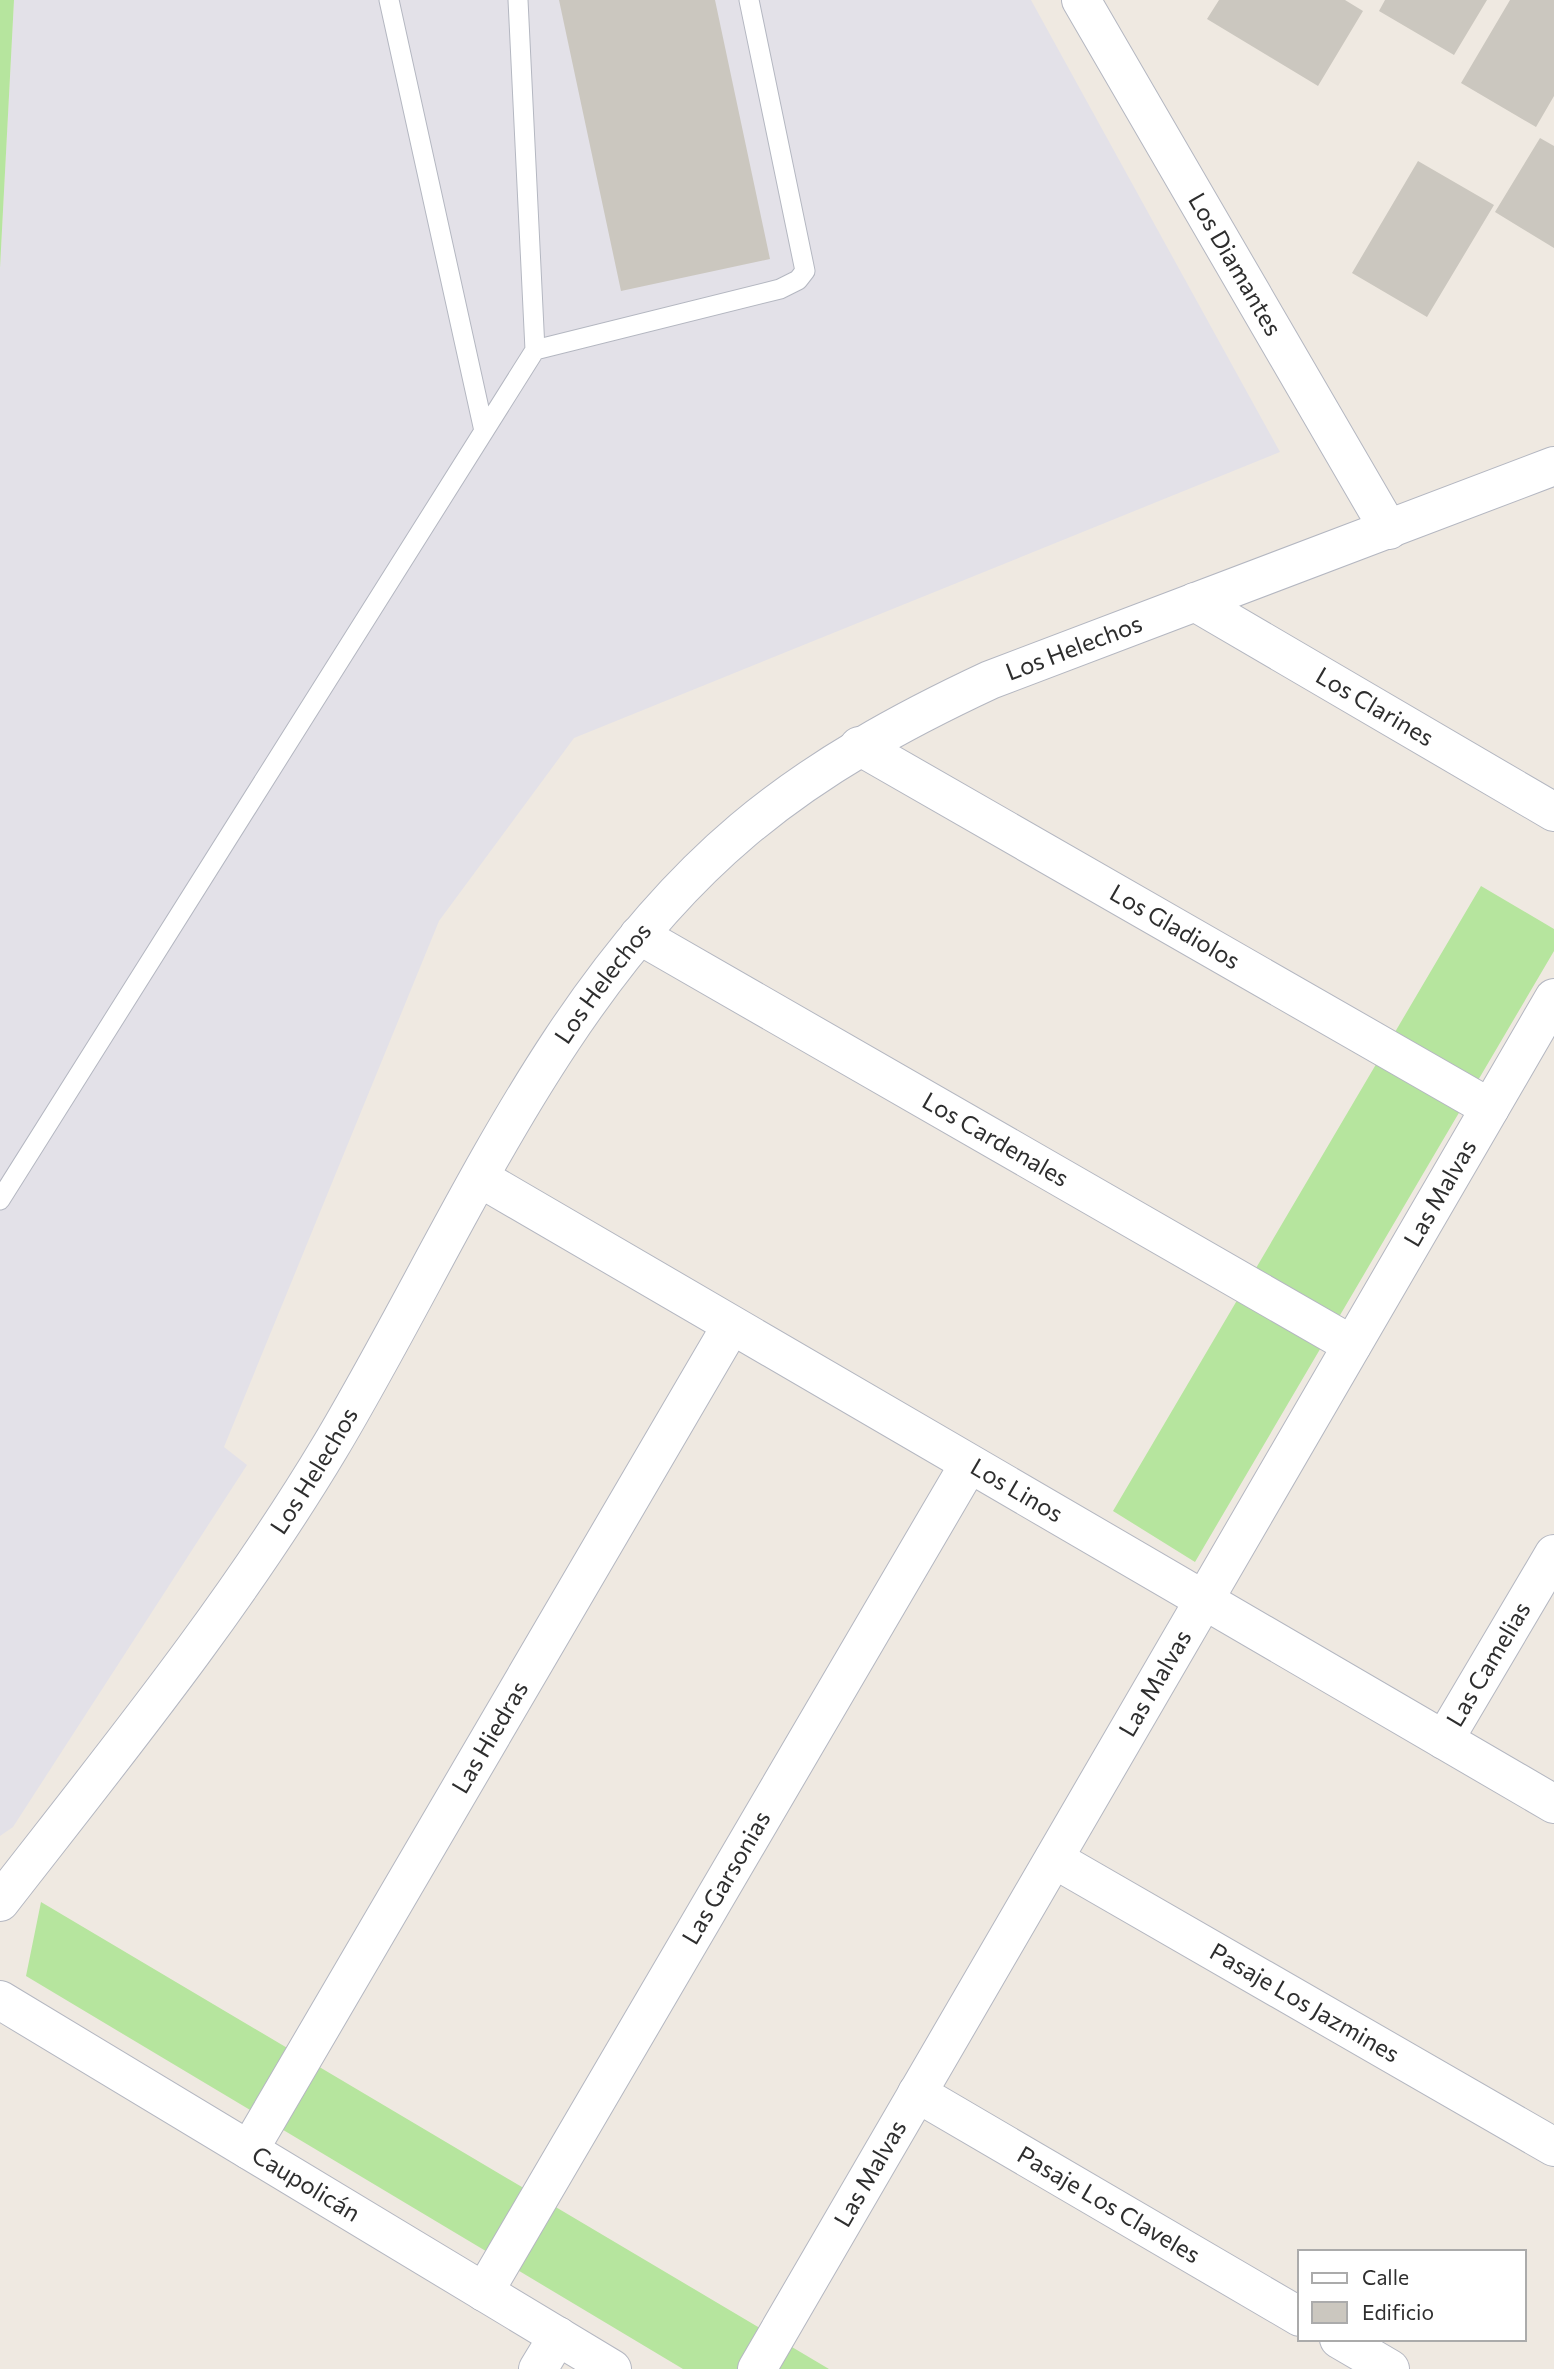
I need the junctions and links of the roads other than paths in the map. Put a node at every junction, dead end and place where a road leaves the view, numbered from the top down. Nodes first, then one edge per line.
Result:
1 (389, 0) edge
2 (518, 0) edge
3 (749, 0) edge
4 (1080, 0) edge
5 (535, 350) junction
6 (484, 431) junction
7 (1554, 466) edge
8 (1389, 530) junction
9 (1195, 602) junction
10 (859, 746) junction
11 (1554, 812) edge
12 (639, 935) junction
13 (1554, 998) edge
14 (1490, 1108) junction
15 (480, 1178) junction
16 (0, 1200) edge
17 (732, 1325) junction
18 (1352, 1346) junction
19 (969, 1464) junction
20 (1554, 1554) edge
21 (1204, 1601) junction
22 (1444, 1741) junction
23 (1554, 1804) edge
24 (1054, 1859) junction
25 (0, 1902) edge
26 (0, 2000) edge
27 (917, 2093) junction
28 (1554, 2147) edge
29 (249, 2150) junction
30 (484, 2292) junction
31 (1298, 2315) edge
32 (558, 2336) junction
33 (1342, 2341) edge
34 (538, 2369) edge
35 (612, 2369) edge
36 (757, 2369) edge
37 (1390, 2369) edge

1 - 6 lane
2 - 5 lane
3 - 5 lane
4 - 8 street, Los Diamantes
5 - 6 lane
6 - 16 lane
7 - 8 street, Los Helechos
8 - 9 street, Los Helechos
9 - 10 street, Los Helechos
9 - 11 street, Los Clarines
10 - 12 street, Los Helechos
10 - 14 street, Los Gladiolos
12 - 15 street, Los Helechos
12 - 18 street, Los Cardenales
13 - 14 street, Las Malvas
14 - 18 street, Las Malvas
15 - 17 street, Los Linos
15 - 25 street, Los Helechos
17 - 19 street, Los Linos
17 - 29 street, Las Hiedras
18 - 21 street, Las Malvas
19 - 21 street, Los Linos
19 - 30 street, Las Garsonias
20 - 22 street, Las Camelias
21 - 22 street, Los Linos
21 - 24 street, Las Malvas
22 - 23 street, Los Linos
24 - 27 street, Las Malvas
24 - 28 street, Pasaje Los Jazmines
26 - 29 street, Caupolicán
27 - 31 street, Pasaje Los Claveles
27 - 36 street, Las Malvas
29 - 30 street, Caupolicán
30 - 32 street, Caupolicán
32 - 34 street
32 - 35 street, Caupolicán
33 - 37 street

